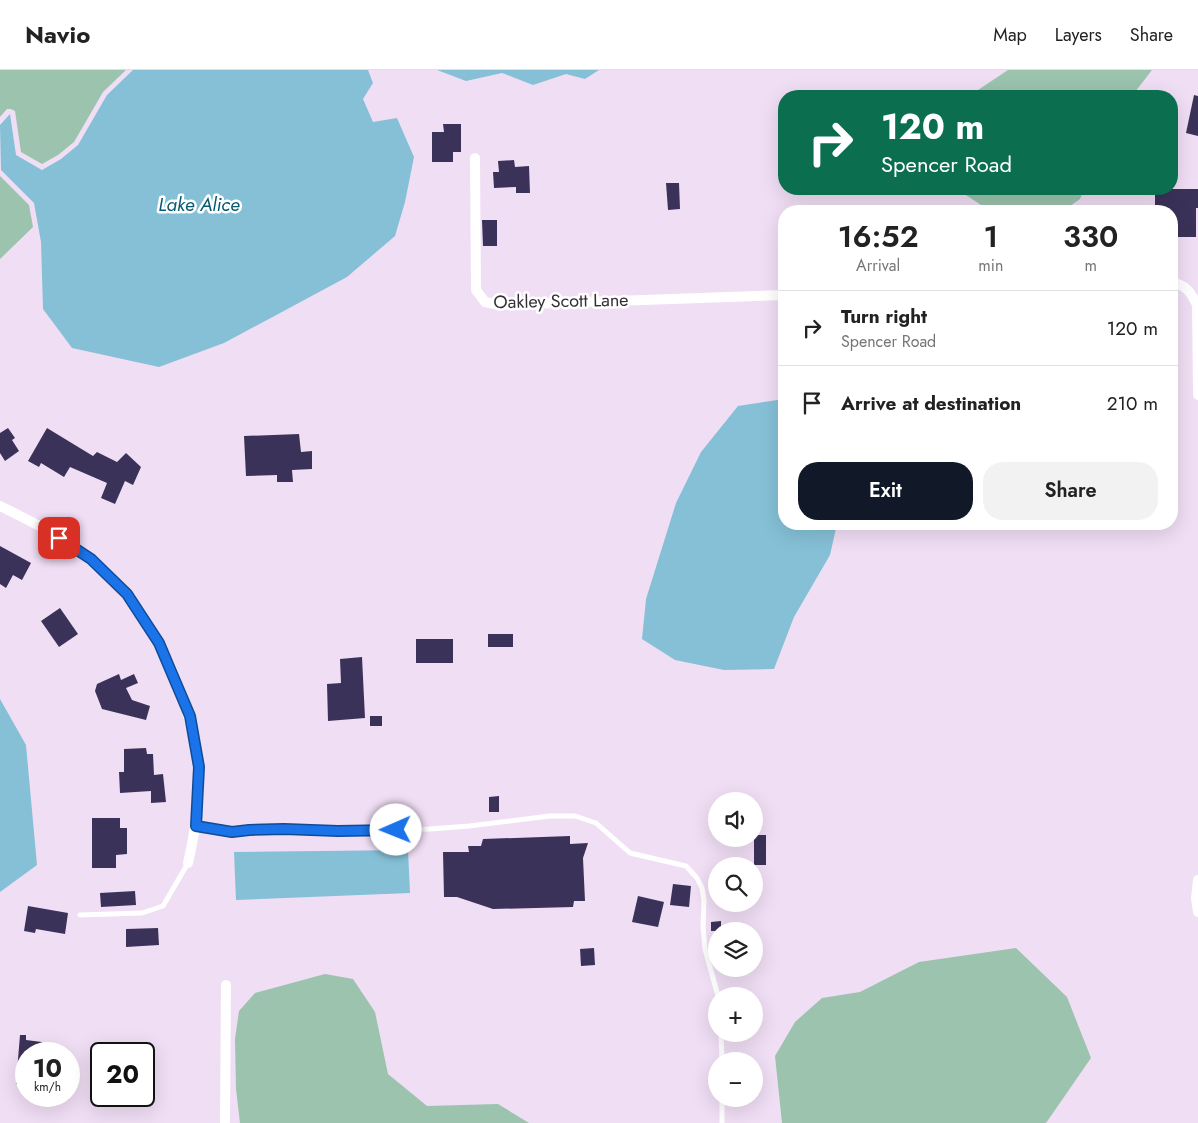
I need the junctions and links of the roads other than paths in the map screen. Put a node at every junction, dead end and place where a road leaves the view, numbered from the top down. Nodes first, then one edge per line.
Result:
1 (475, 158) dead end
2 (1178, 284) edge
3 (778, 295) edge
4 (1198, 395) edge
5 (0, 506) edge
6 (196, 826) junction
7 (188, 863) joint
8 (1198, 880) edge
9 (1198, 912) edge
10 (80, 915) dead end
11 (226, 985) dead end
12 (715, 987) edge
13 (722, 1107) edge
14 (225, 1123) edge
15 (722, 1123) edge

1 - 3 street, Oakley Scott Lane
2 - 4 street
5 - 6 street
6 - 7 street
6 - 12 lane
7 - 10 lane
8 - 9 street
11 - 14 street
13 - 15 lane

